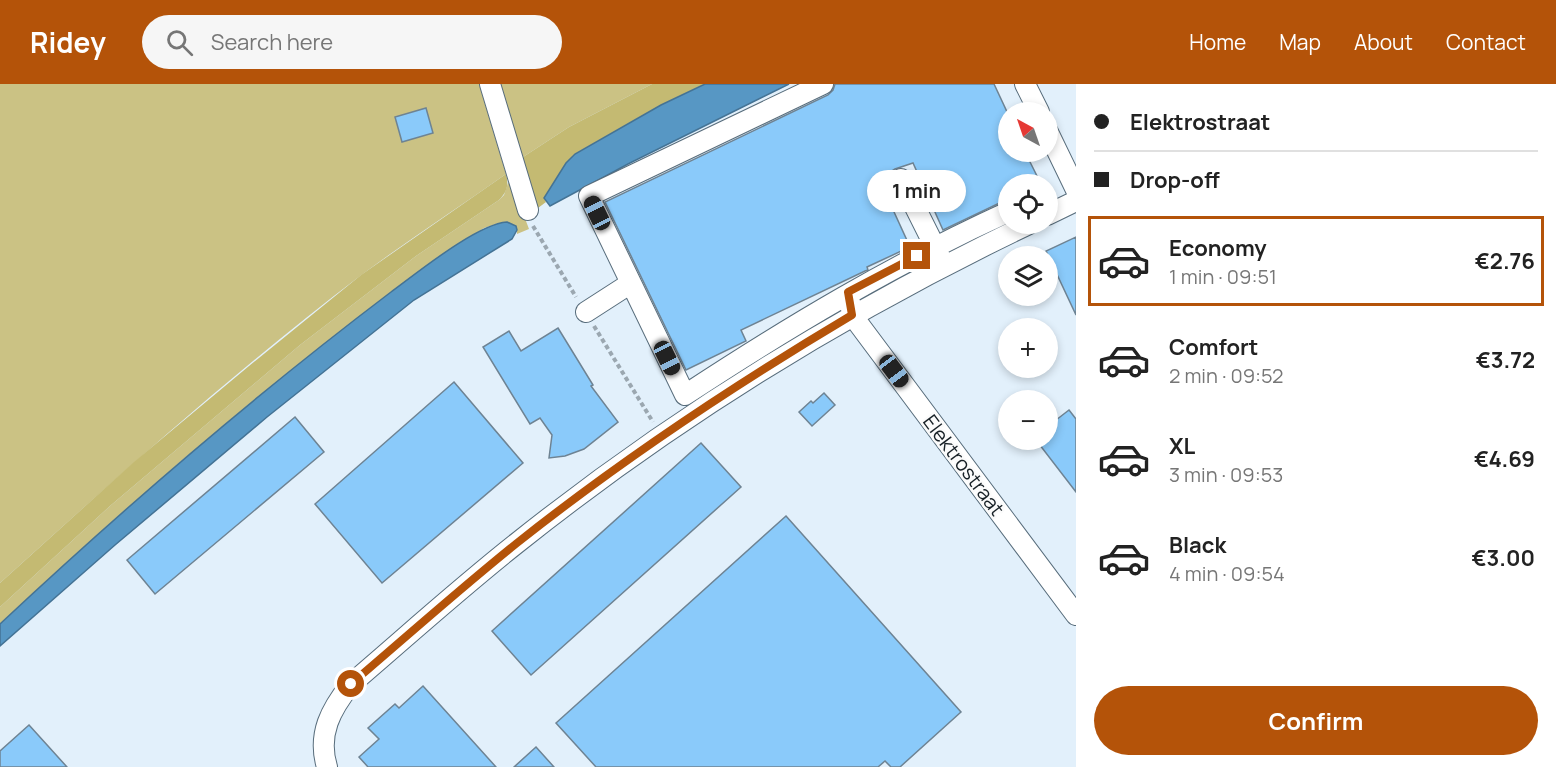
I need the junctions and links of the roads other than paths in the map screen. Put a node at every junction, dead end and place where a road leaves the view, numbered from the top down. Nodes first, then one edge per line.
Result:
1 (490, 84) edge
2 (823, 84) edge
3 (1025, 84) edge
4 (1034, 102) edge
5 (1058, 153) edge
6 (902, 179) dead end
7 (1076, 190) edge
8 (1076, 201) edge
9 (528, 210) dead end
10 (1058, 210) edge
11 (998, 225) edge
12 (998, 229) edge
13 (934, 246) junction
14 (944, 265) junction
15 (631, 283) junction
16 (848, 292) junction
17 (586, 312) dead end
18 (852, 315) junction
19 (779, 335) junction
20 (790, 352) junction
21 (1076, 615) edge
22 (327, 767) edge

1 - 9 street
2 - 15 street
3 - 4 street
5 - 7 street
6 - 13 street
8 - 10 street
11 - 13 street
12 - 14 street
13 - 14 street
13 - 16 street
14 - 18 street
15 - 17 street
15 - 19 street
16 - 18 street
16 - 19 street
18 - 20 street
18 - 21 street, Elektrostraat
19 - 20 street
20 - 22 street

